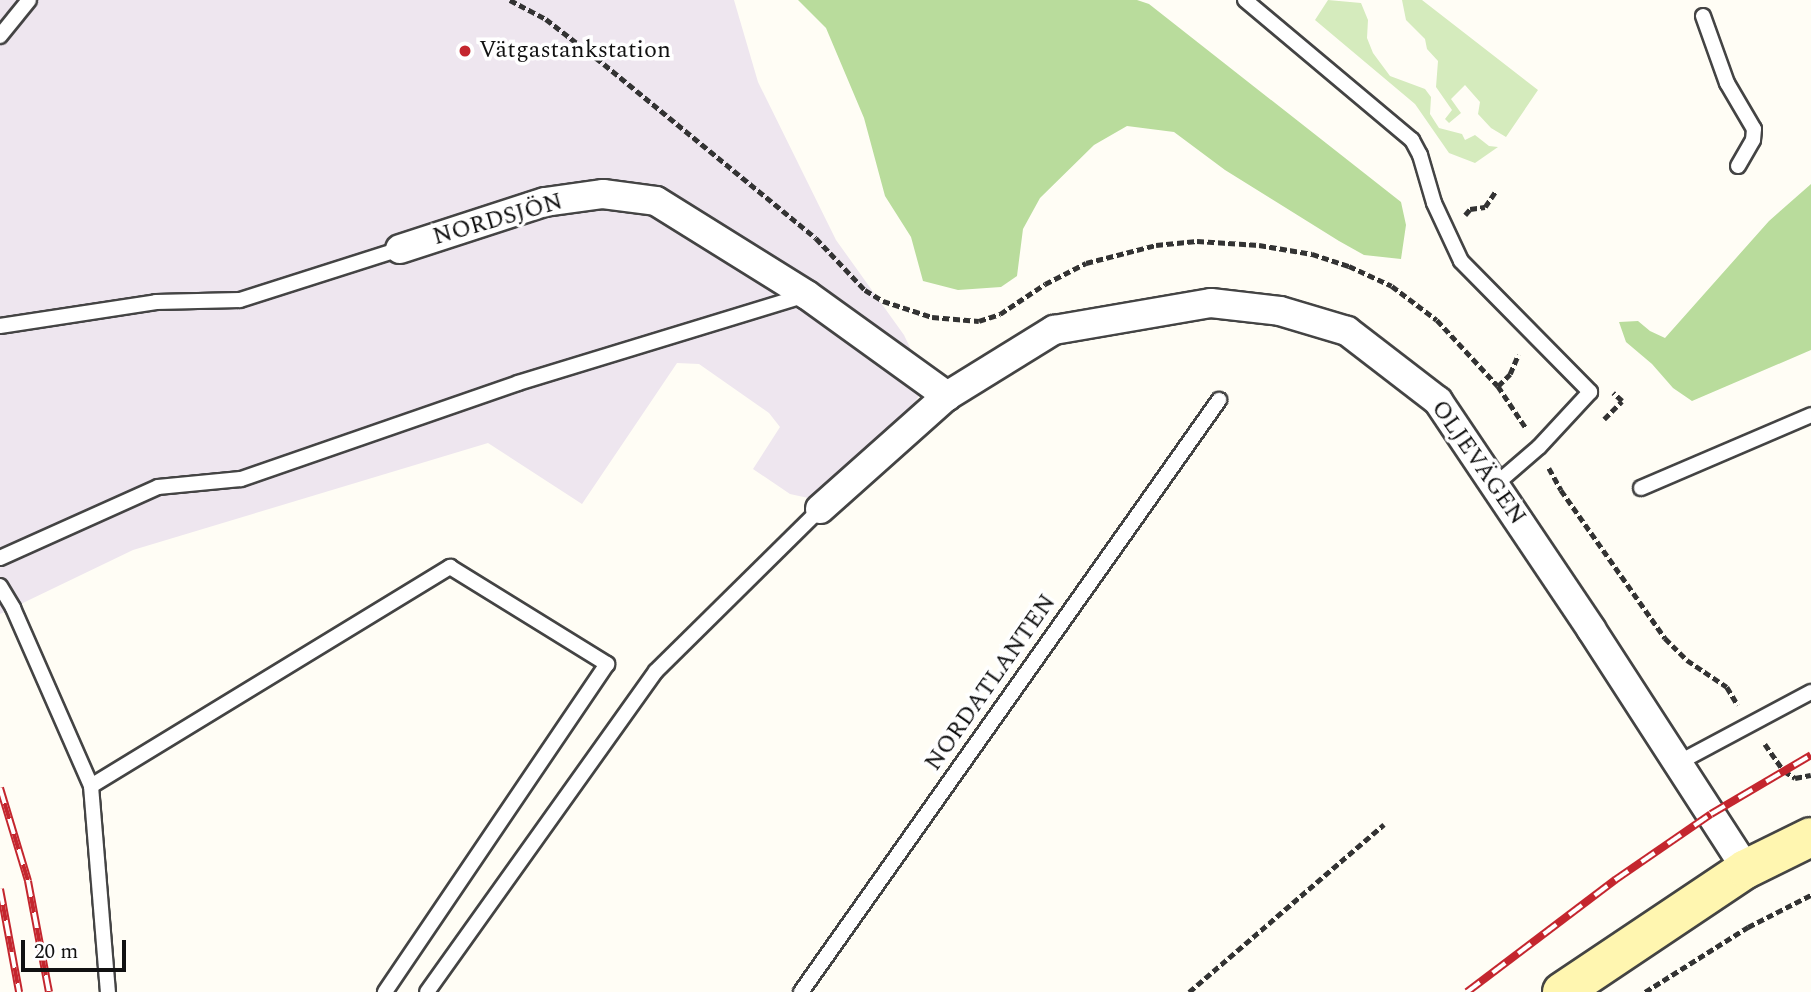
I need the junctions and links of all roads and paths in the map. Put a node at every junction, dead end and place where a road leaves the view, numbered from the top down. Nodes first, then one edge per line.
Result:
1 (29, 0) edge
2 (1245, 0) edge
3 (1703, 16) dead end
4 (0, 36) edge
5 (1738, 166) dead end
6 (400, 249) joint
7 (807, 295) junction
8 (0, 326) edge
9 (947, 397) junction
10 (1219, 400) dead end
11 (1811, 415) edge
12 (1495, 485) junction
13 (1641, 488) dead end
14 (820, 509) joint
15 (0, 558) edge
16 (0, 586) edge
17 (1811, 692) edge
18 (1676, 764) junction
19 (91, 786) junction
20 (1384, 824) dead end
21 (1811, 836) edge
22 (1746, 869) junction
23 (1811, 895) edge
24 (1575, 988) edge
25 (108, 992) edge
26 (385, 992) edge
27 (427, 992) edge
28 (801, 992) edge
29 (1189, 992) edge
30 (1645, 992) edge

1 - 4 lane
2 - 12 lane
3 - 5 lane
6 - 7 street, NORDSJÖN
6 - 8 lane, NORDSJÖN
7 - 9 street, NORDSJÖN
7 - 15 lane
9 - 12 street, OLJEVÄGEN
9 - 14 street, OLJEVÄGEN
10 - 28 lane, NORDATLANTEN
11 - 13 lane
12 - 18 street, OLJEVÄGEN
14 - 27 lane
16 - 19 lane
17 - 18 lane
18 - 22 street, OLJEVÄGEN
19 - 25 lane
19 - 26 lane
20 - 29 path
21 - 22 street
22 - 24 street
23 - 30 path

